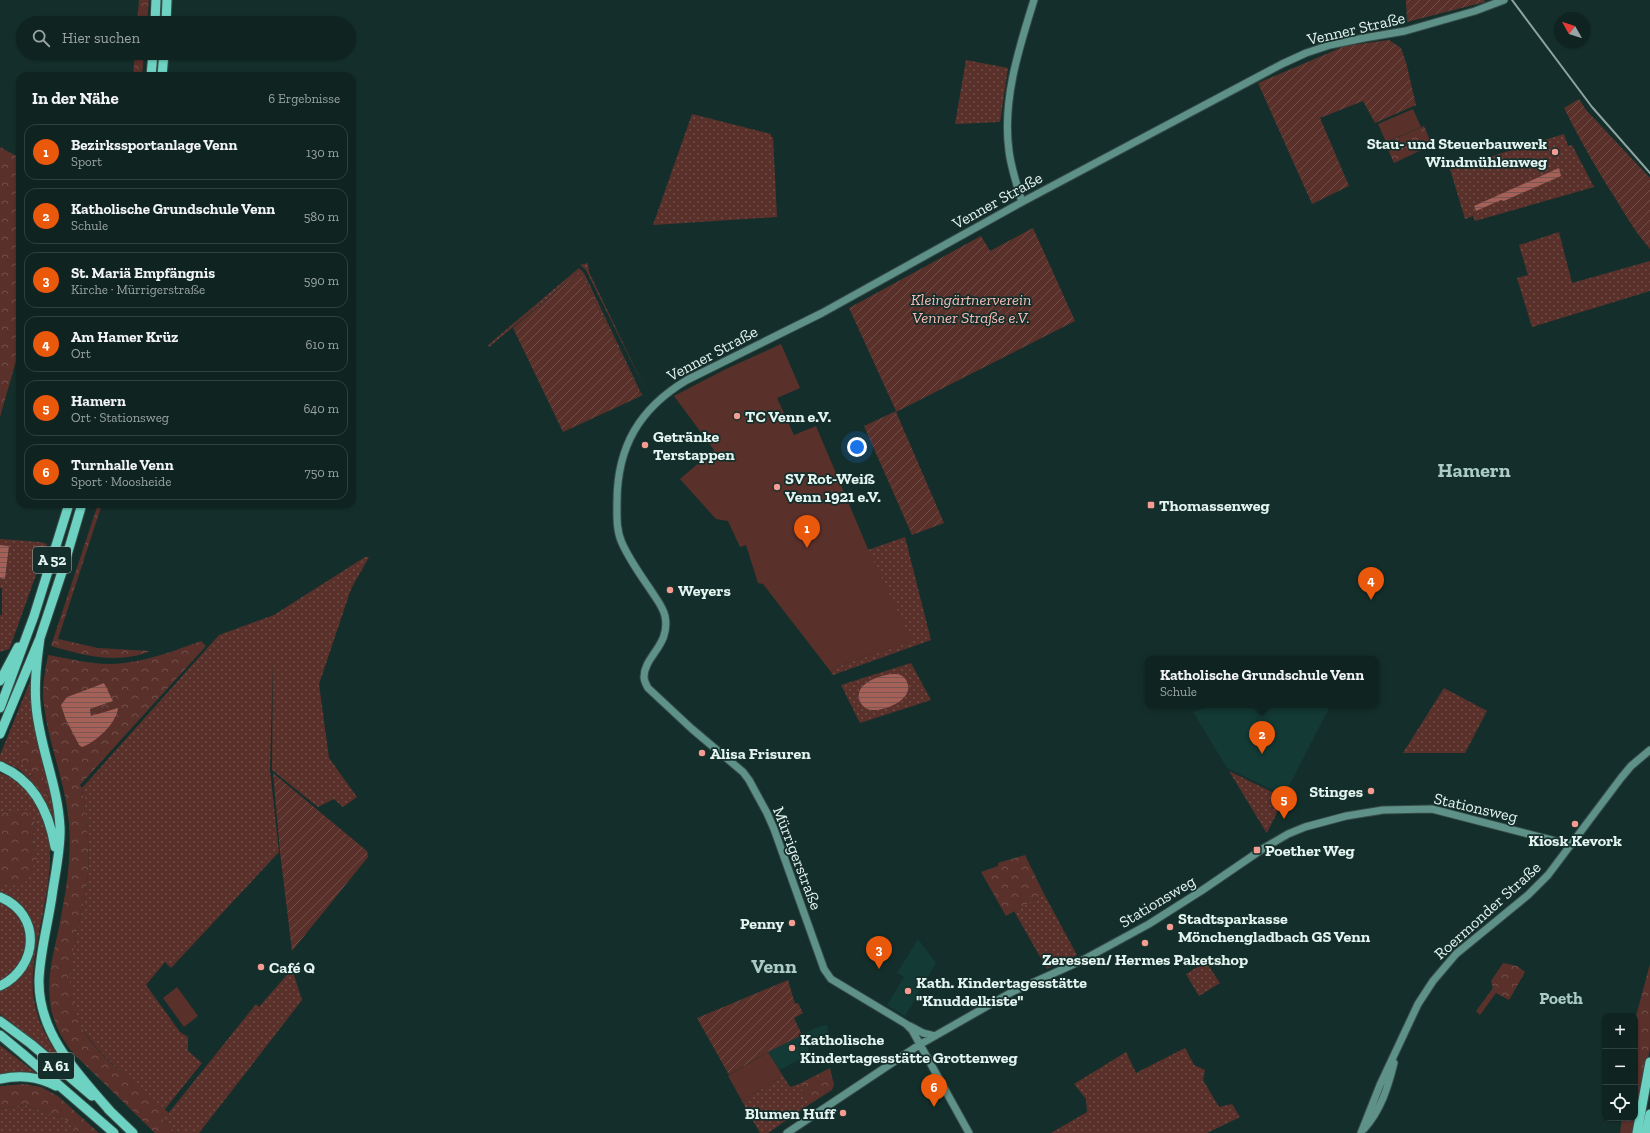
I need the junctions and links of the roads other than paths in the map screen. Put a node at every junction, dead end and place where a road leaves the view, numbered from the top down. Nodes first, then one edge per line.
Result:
1 (156, 0) edge
2 (167, 0) edge
3 (1034, 0) edge
4 (1504, 0) edge
5 (155, 16) edge
6 (166, 16) edge
7 (152, 60) edge
8 (163, 60) edge
9 (151, 72) edge
10 (162, 72) edge
11 (1022, 202) junction
12 (68, 508) edge
13 (81, 508) edge
14 (34, 616) junction
15 (40, 638) junction
16 (644, 679) joint
17 (0, 681) edge
18 (0, 708) edge
19 (0, 734) edge
20 (1650, 750) edge
21 (0, 766) edge
22 (1571, 845) junction
23 (57, 862) junction
24 (0, 897) edge
25 (0, 986) edge
26 (0, 1020) edge
27 (906, 1024) junction
28 (0, 1035) edge
29 (935, 1036) junction
30 (919, 1045) junction
31 (1650, 1062) edge
32 (0, 1079) edge
33 (69, 1093) junction
34 (112, 1112) junction
35 (1650, 1114) edge
36 (114, 1133) edge
37 (133, 1133) edge
38 (787, 1133) edge
39 (969, 1133) edge
40 (1361, 1133) edge
41 (1637, 1133) edge
42 (1646, 1133) edge

1 - 5 highway
2 - 6 highway
3 - 11 street
4 - 11 street, Venner Straße
7 - 9 highway
8 - 10 highway
11 - 16 street, Venner Straße
12 - 14 highway, A 52
13 - 15 highway, A 52
14 - 17 highway
14 - 18 highway, A 52
15 - 19 highway, A 52
15 - 23 highway
16 - 27 street, Mürrigerstraße
20 - 22 street, Roermonder Straße
21 - 23 highway
22 - 29 street, Stationsweg
22 - 40 street, Roermonder Straße
23 - 34 highway
24 - 25 highway
26 - 34 highway, A 61
27 - 29 street
27 - 30 street, Mürrigerstraße
28 - 33 highway, A 61
29 - 30 street, Stationsweg
30 - 38 street, Stationsweg
30 - 39 street, Mürrigerstraße
31 - 41 highway
32 - 33 highway
33 - 36 highway, A 61
34 - 37 highway, A 61
35 - 42 highway

